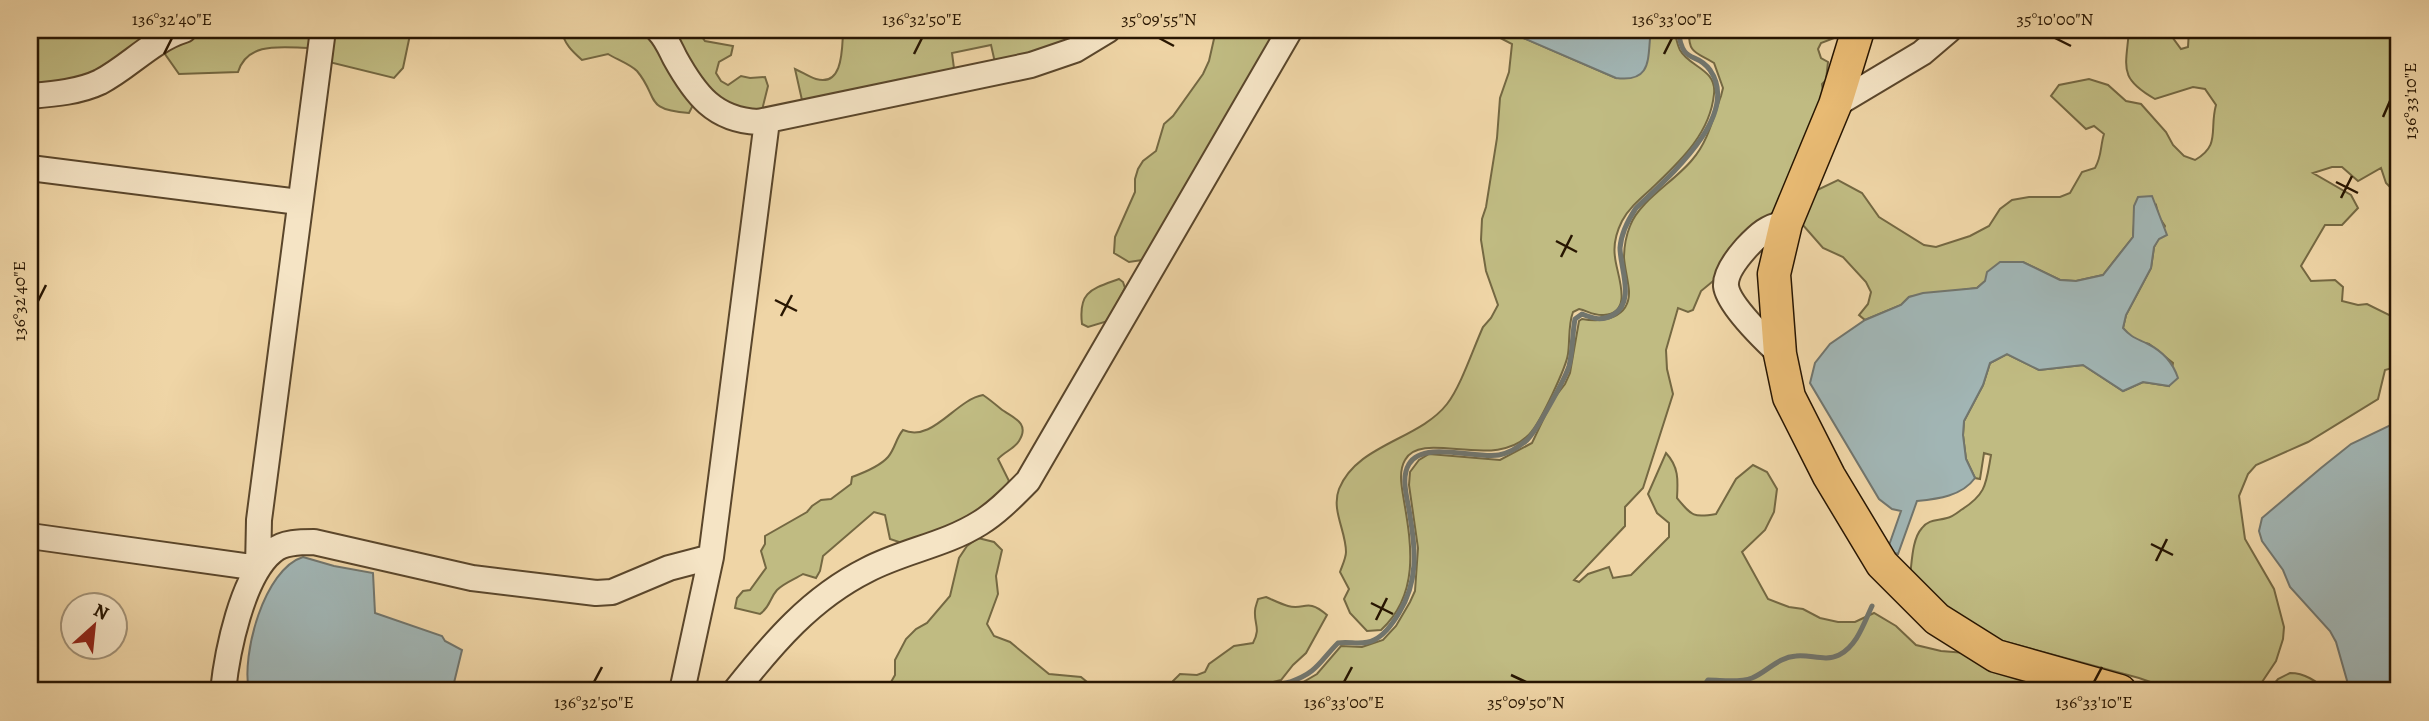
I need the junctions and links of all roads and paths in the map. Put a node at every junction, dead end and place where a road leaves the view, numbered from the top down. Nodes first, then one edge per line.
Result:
1 (184, 30) edge
2 (323, 30) edge
3 (658, 30) edge
4 (1108, 30) edge
5 (1290, 30) edge
6 (1858, 30) edge
7 (1949, 30) edge
8 (30, 96) edge
9 (1835, 105) junction
10 (767, 121) junction
11 (30, 168) edge
12 (299, 202) junction
13 (1786, 223) junction
14 (1780, 354) junction
15 (30, 536) edge
16 (711, 557) junction
17 (258, 568) junction
18 (223, 691) edge
19 (682, 691) edge
20 (735, 691) edge
21 (2120, 691) edge

1 - 8 street
2 - 12 street
3 - 10 street
4 - 10 street
5 - 20 street
6 - 9 main road
7 - 9 street
9 - 13 main road
10 - 16 street
11 - 12 street
12 - 17 street
13 - 14 main road
13 - 14 street
14 - 21 main road
15 - 17 street
16 - 17 street
16 - 19 street
17 - 18 street

